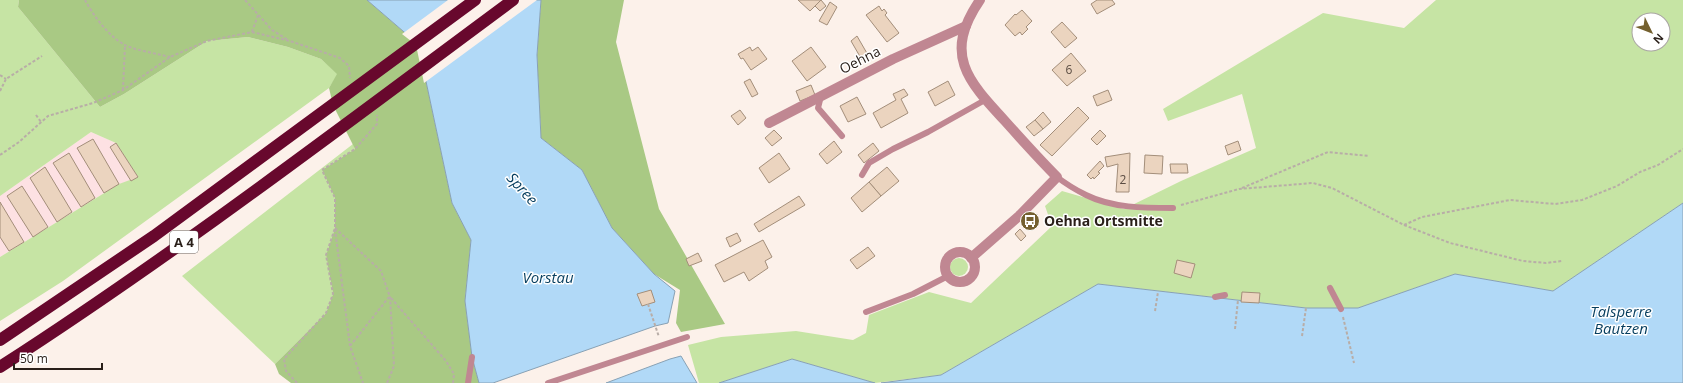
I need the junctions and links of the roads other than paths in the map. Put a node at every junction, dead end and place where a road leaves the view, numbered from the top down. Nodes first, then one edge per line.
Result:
1 (475, 0) edge
2 (513, 0) edge
3 (980, 0) edge
4 (966, 26) junction
5 (821, 96) junction
6 (985, 100) junction
7 (769, 123) dead end
8 (842, 136) dead end
9 (862, 175) dead end
10 (1056, 177) junction
11 (1172, 208) road end
12 (971, 258) junction
13 (948, 276) junction
14 (1330, 288) dead end
15 (1225, 294) dead end
16 (1215, 298) dead end
17 (1341, 309) road end
18 (866, 312) dead end
19 (687, 337) dead end
20 (0, 340) edge
21 (472, 357) dead end
22 (0, 367) edge
23 (468, 383) edge
24 (548, 383) edge

1 - 20 highway, A 4
2 - 22 highway, A 4
3 - 4 street
4 - 5 street, Oehna
4 - 6 street
5 - 7 street, Oehna
5 - 8 lane
6 - 9 lane
6 - 10 street
10 - 11 lane
10 - 12 street
12 - 13 street
12 - 13 street
13 - 18 lane
14 - 17 lane
15 - 16 lane
19 - 24 lane
21 - 23 lane

